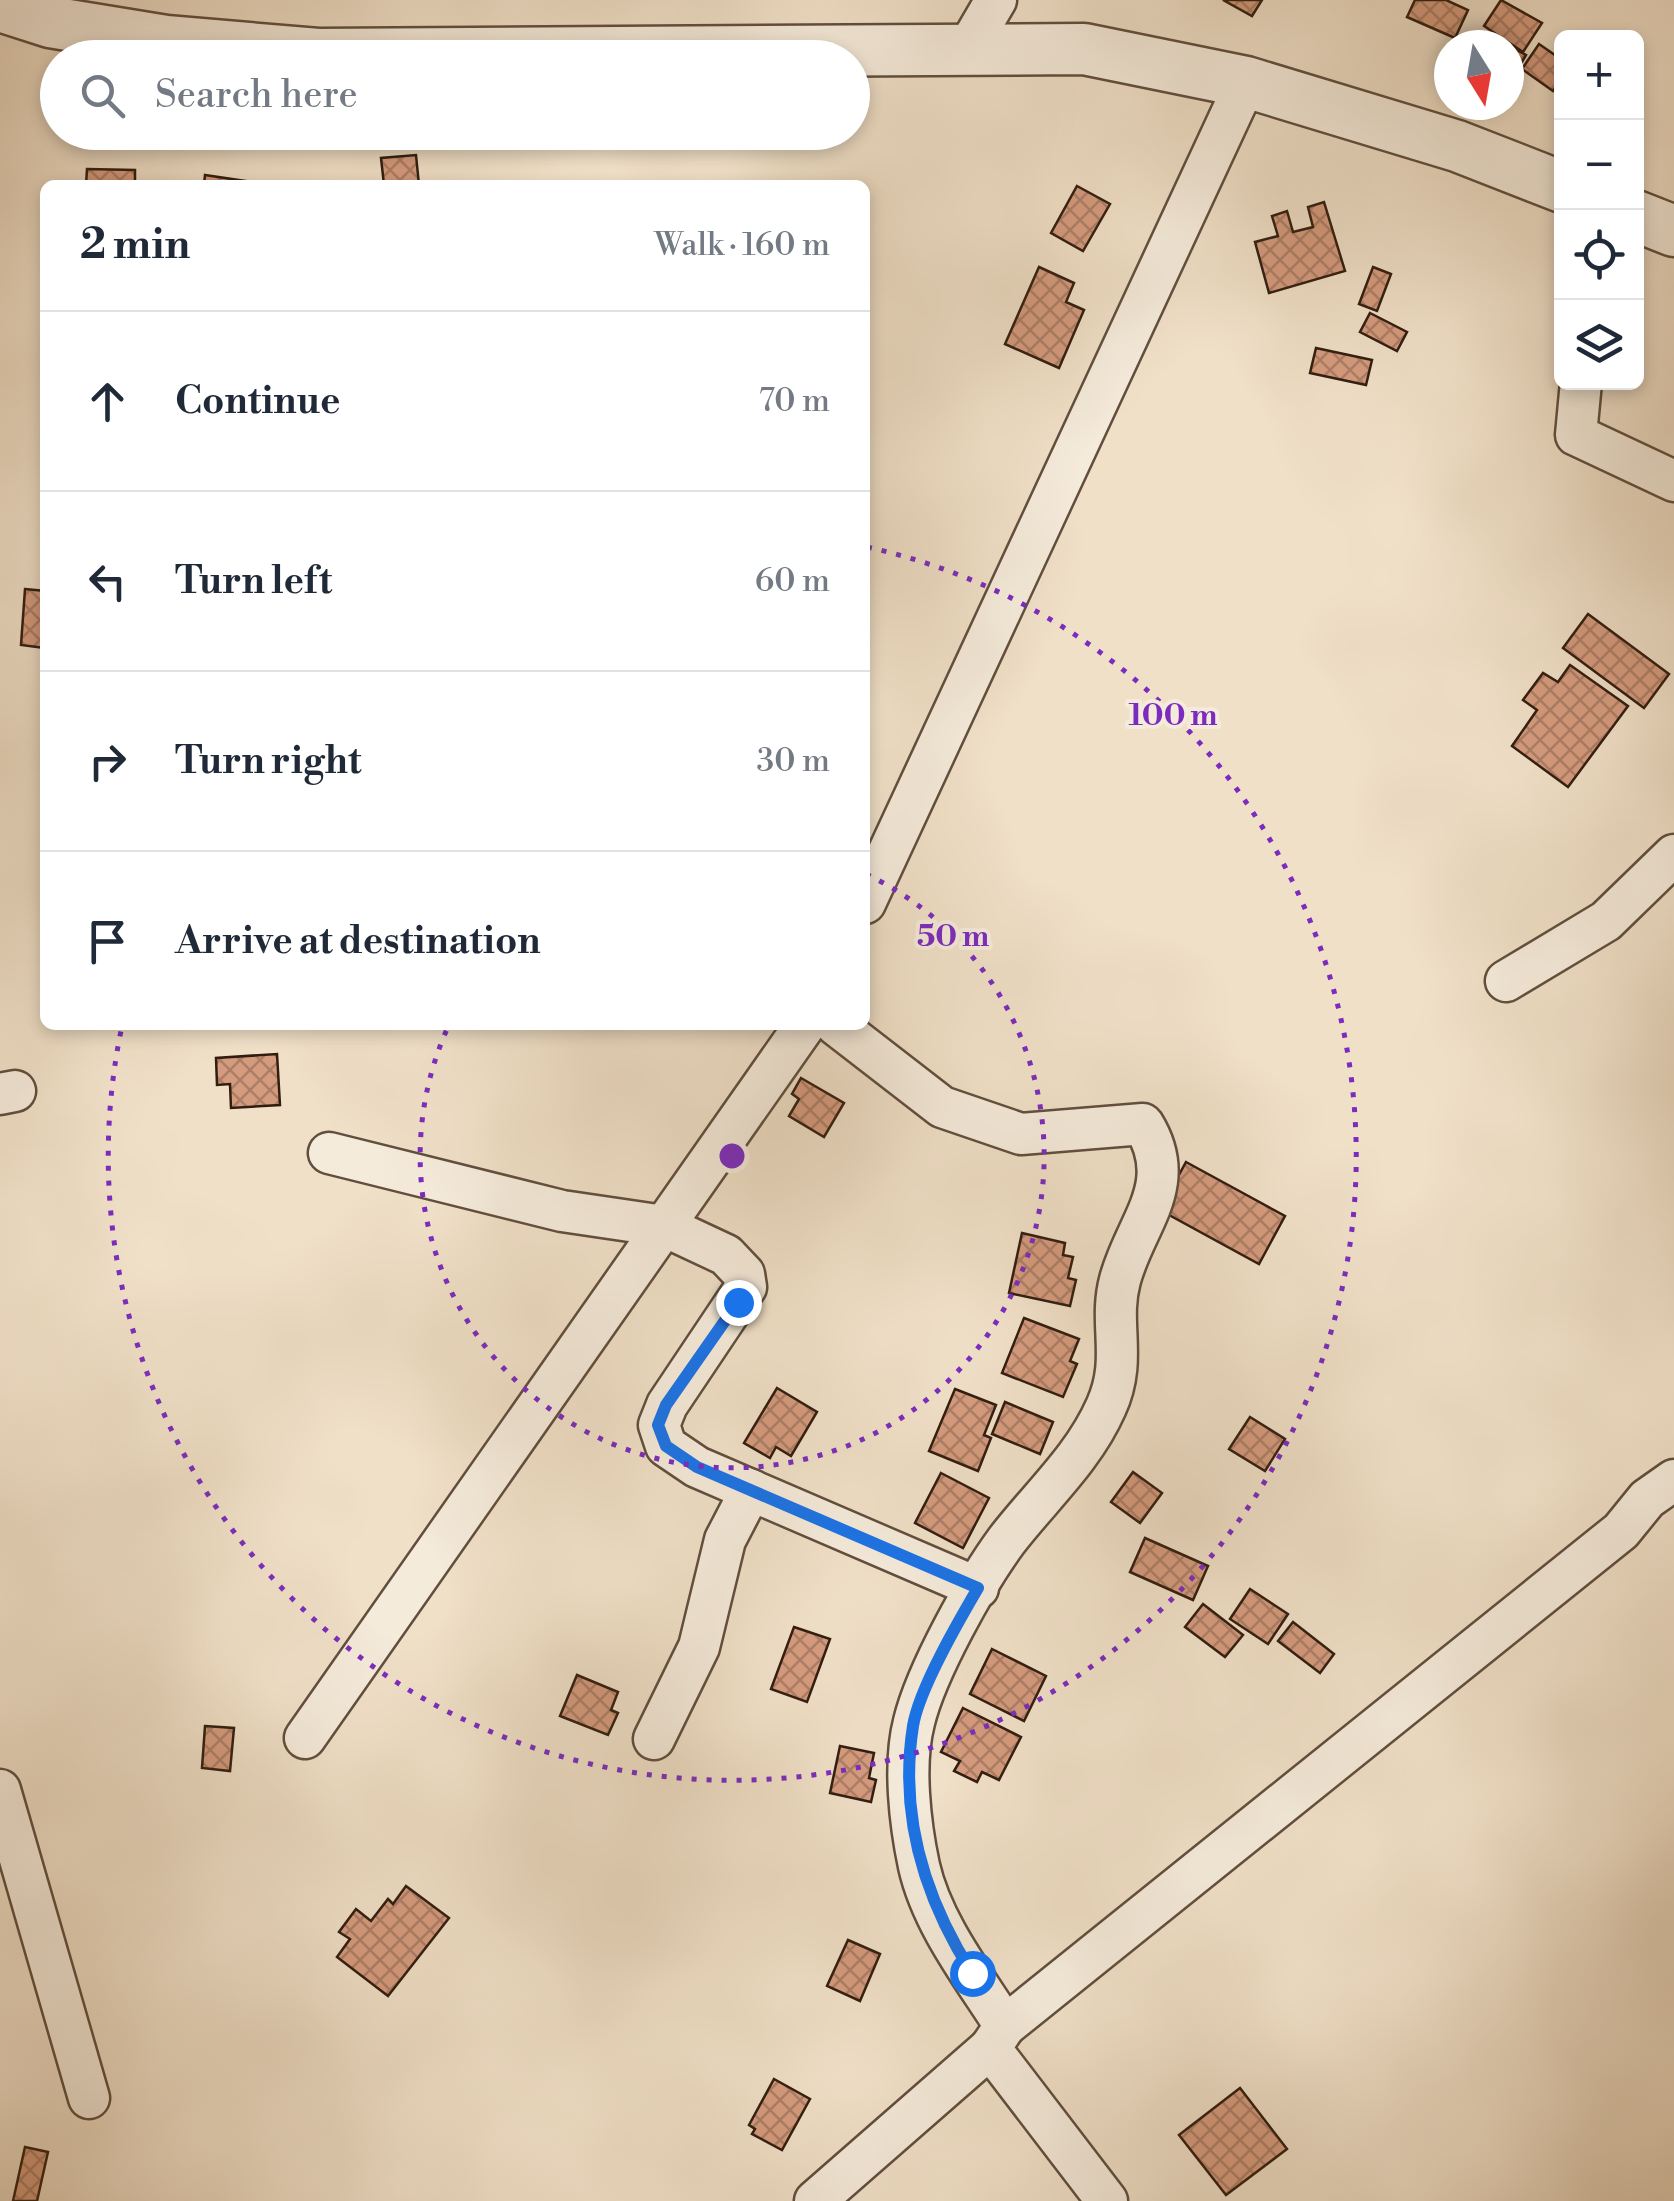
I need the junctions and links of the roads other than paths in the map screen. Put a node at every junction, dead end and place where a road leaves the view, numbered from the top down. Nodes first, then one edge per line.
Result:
1 (996, 0) edge
2 (0, 6) edge
3 (160, 40) edge
4 (968, 48) junction
5 (870, 49) edge
6 (1246, 82) junction
7 (1554, 184) edge
8 (1580, 390) edge
9 (1674, 481) edge
10 (1674, 856) edge
11 (870, 892) edge
12 (1506, 982) dead end
13 (801, 1030) edge
14 (842, 1030) edge
15 (329, 1153) dead end
16 (664, 1226) junction
17 (1674, 1480) edge
18 (751, 1490) junction
19 (978, 1588) junction
20 (305, 1738) dead end
21 (654, 1739) dead end
22 (0, 1790) edge
23 (998, 2037) junction
24 (90, 2098) dead end
25 (815, 2201) edge
26 (1107, 2201) edge

1 - 4 street
2 - 3 street
4 - 5 street
4 - 6 street
6 - 7 street
6 - 11 street
8 - 9 street
10 - 12 street
13 - 16 street
14 - 19 street
15 - 16 street
16 - 18 street
16 - 20 street
17 - 23 street
18 - 19 street
18 - 21 street
19 - 23 street
22 - 24 street
23 - 25 street
23 - 26 street

